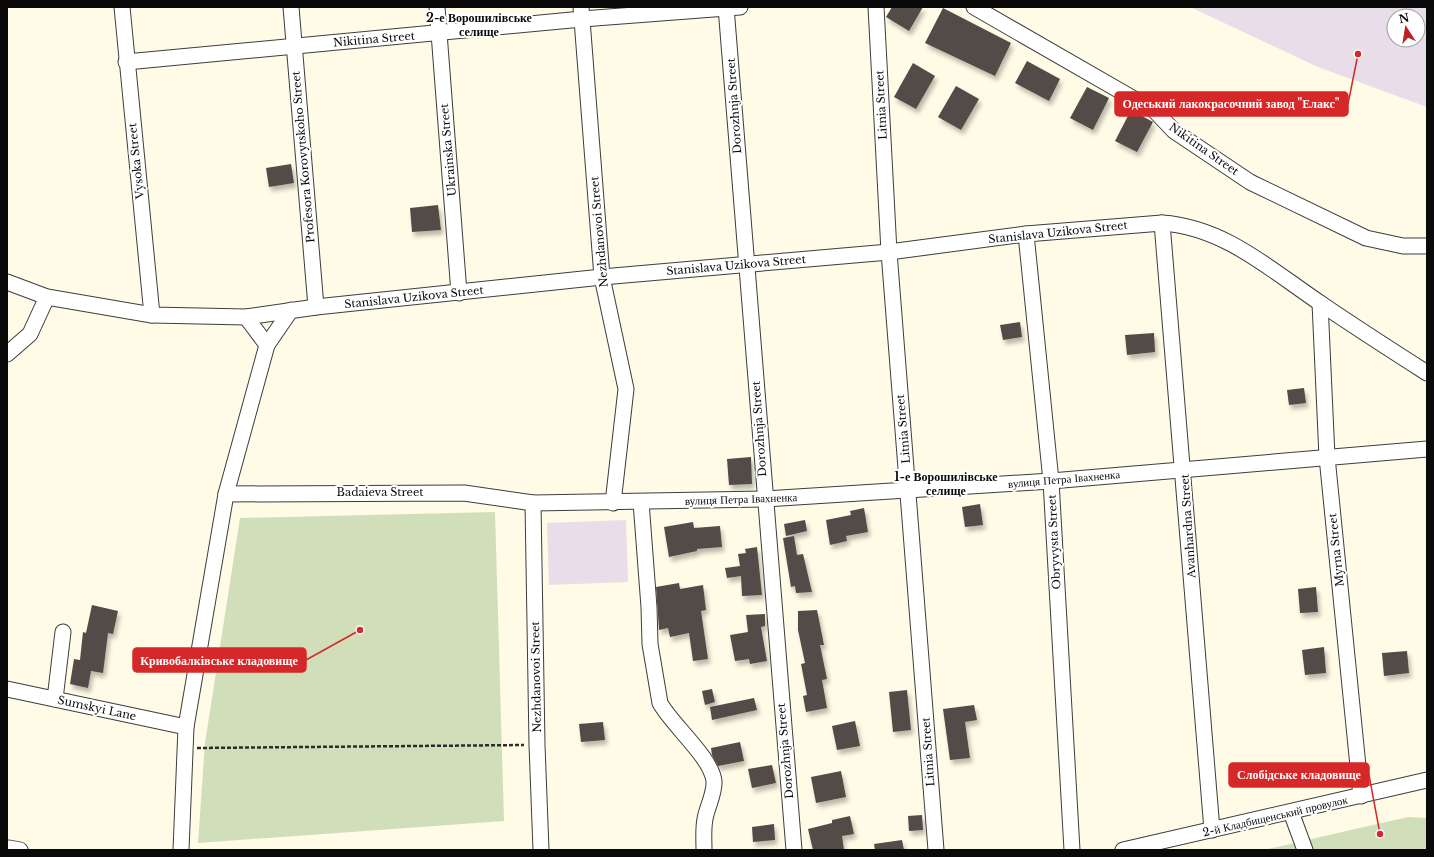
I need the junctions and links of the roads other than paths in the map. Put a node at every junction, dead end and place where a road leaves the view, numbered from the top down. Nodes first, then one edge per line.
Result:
1 (122, 7) edge
2 (291, 7) edge
3 (437, 7) edge
4 (731, 7) edge
5 (876, 7) edge
6 (974, 7) edge
7 (582, 13) edge
8 (439, 34) junction
9 (294, 46) junction
10 (126, 62) junction
11 (1162, 223) junction
12 (1026, 234) junction
13 (1427, 246) edge
14 (889, 252) junction
15 (746, 264) junction
16 (602, 277) junction
17 (7, 282) edge
18 (460, 293) junction
19 (47, 297) junction
20 (1320, 303) junction
21 (316, 306) junction
22 (291, 310) junction
23 (152, 315) junction
24 (246, 317) junction
25 (267, 345) junction
26 (7, 354) edge
27 (1427, 373) edge
28 (1427, 449) edge
29 (1327, 456) junction
30 (1184, 469) junction
31 (1051, 481) junction
32 (908, 490) junction
33 (226, 494) junction
34 (765, 500) junction
35 (641, 502) junction
36 (533, 503) junction
37 (613, 503) junction
38 (63, 632) dead end
39 (7, 689) edge
40 (55, 699) junction
41 (186, 727) junction
42 (1427, 780) edge
43 (1361, 796) junction
44 (1291, 812) junction
45 (1212, 830) junction
46 (181, 850) edge
47 (541, 850) edge
48 (704, 850) edge
49 (794, 850) edge
50 (936, 850) edge
51 (1072, 850) edge
52 (1123, 850) edge
53 (1305, 850) edge

1 - 10 street, Vysoka Street
2 - 9 street, Profesora Korovytskoho Street
3 - 8 street, Ukrainska Street
4 - 7 street, Nikitina Street
4 - 15 street, Dorozhnja Street
5 - 14 street, Litnia Street
6 - 13 street, Nikitina Street
7 - 8 street, Nikitina Street
7 - 16 street, Nezhdanovoi Street
8 - 9 street, Nikitina Street
8 - 18 street, Ukrainska Street
9 - 10 street, Nikitina Street
9 - 21 street, Profesora Korovytskoho Street
10 - 23 street, Vysoka Street
11 - 12 street, Stanislava Uzikova Street
11 - 20 street, Stanislava Uzikova Street
11 - 30 street, Avanhardna Street
12 - 14 street, Stanislava Uzikova Street
12 - 31 street, Obryvysta Street
14 - 15 street, Stanislava Uzikova Street
14 - 32 street, Litnia Street
15 - 16 street, Stanislava Uzikova Street
15 - 34 street, Dorozhnja Street
16 - 18 street, Stanislava Uzikova Street
16 - 37 street, Nezhdanovoi Street
17 - 19 street, Stanislava Uzikova Street
18 - 21 street, Stanislava Uzikova Street
19 - 23 street, Stanislava Uzikova Street
19 - 26 street
20 - 27 street, Stanislava Uzikova Street
20 - 29 street, Myrna Street
21 - 22 street, Stanislava Uzikova Street
22 - 24 street, Stanislava Uzikova Street
22 - 25 street
23 - 24 street, Stanislava Uzikova Street
24 - 25 street
25 - 33 street
28 - 29 street, вулиця Петра Івахненка
29 - 30 street, вулиця Петра Івахненка
29 - 43 street, Myrna Street
30 - 31 street, вулиця Петра Івахненка
30 - 45 street, Avanhardna Street
31 - 32 street, вулиця Петра Івахненка
31 - 51 street, Obryvysta Street
32 - 34 street, вулиця Петра Івахненка
32 - 50 street, Litnia Street
33 - 36 street, Badaieva Street
33 - 41 street
34 - 35 street, вулиця Петра Івахненка
34 - 49 street, Dorozhnja Street
35 - 37 street, вулиця Петра Івахненка
35 - 48 street
36 - 37 street, вулиця Петра Івахненка
36 - 47 street, Nezhdanovoi Street
38 - 40 street
39 - 40 street, Sumskyi Lane
40 - 41 street, Sumskyi Lane
41 - 46 street
42 - 43 street, 2-й Кладбищенський провулок
43 - 44 street, 2-й Кладбищенський провулок
44 - 45 street, 2-й Кладбищенський провулок
44 - 53 street
45 - 52 street, 2-й Кладбищенський провулок

